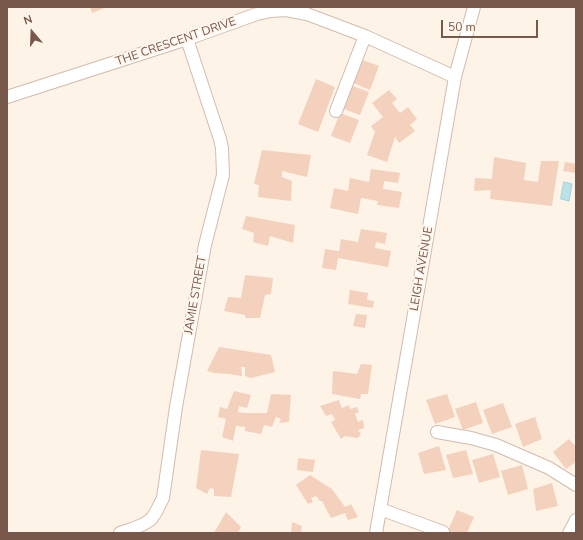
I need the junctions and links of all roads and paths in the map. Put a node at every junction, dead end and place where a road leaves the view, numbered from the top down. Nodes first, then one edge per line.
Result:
1 (474, 7) edge
2 (365, 36) junction
3 (187, 39) junction
4 (456, 77) junction
5 (7, 97) edge
6 (336, 110) dead end
7 (437, 432) dead end
8 (576, 485) edge
9 (380, 509) junction
10 (576, 520) edge
11 (443, 532) dead end
12 (120, 533) edge
13 (376, 533) edge
14 (569, 533) edge

1 - 4 street, LEIGH AVENUE
2 - 3 street, THE CRESCENT DRIVE
2 - 4 street, THE CRESCENT DRIVE
2 - 6 street
3 - 5 street, THE CRESCENT DRIVE
3 - 12 street, JAMIE STREET
4 - 9 street, LEIGH AVENUE
7 - 8 street
9 - 11 street
9 - 13 street, LEIGH AVENUE
10 - 14 street

